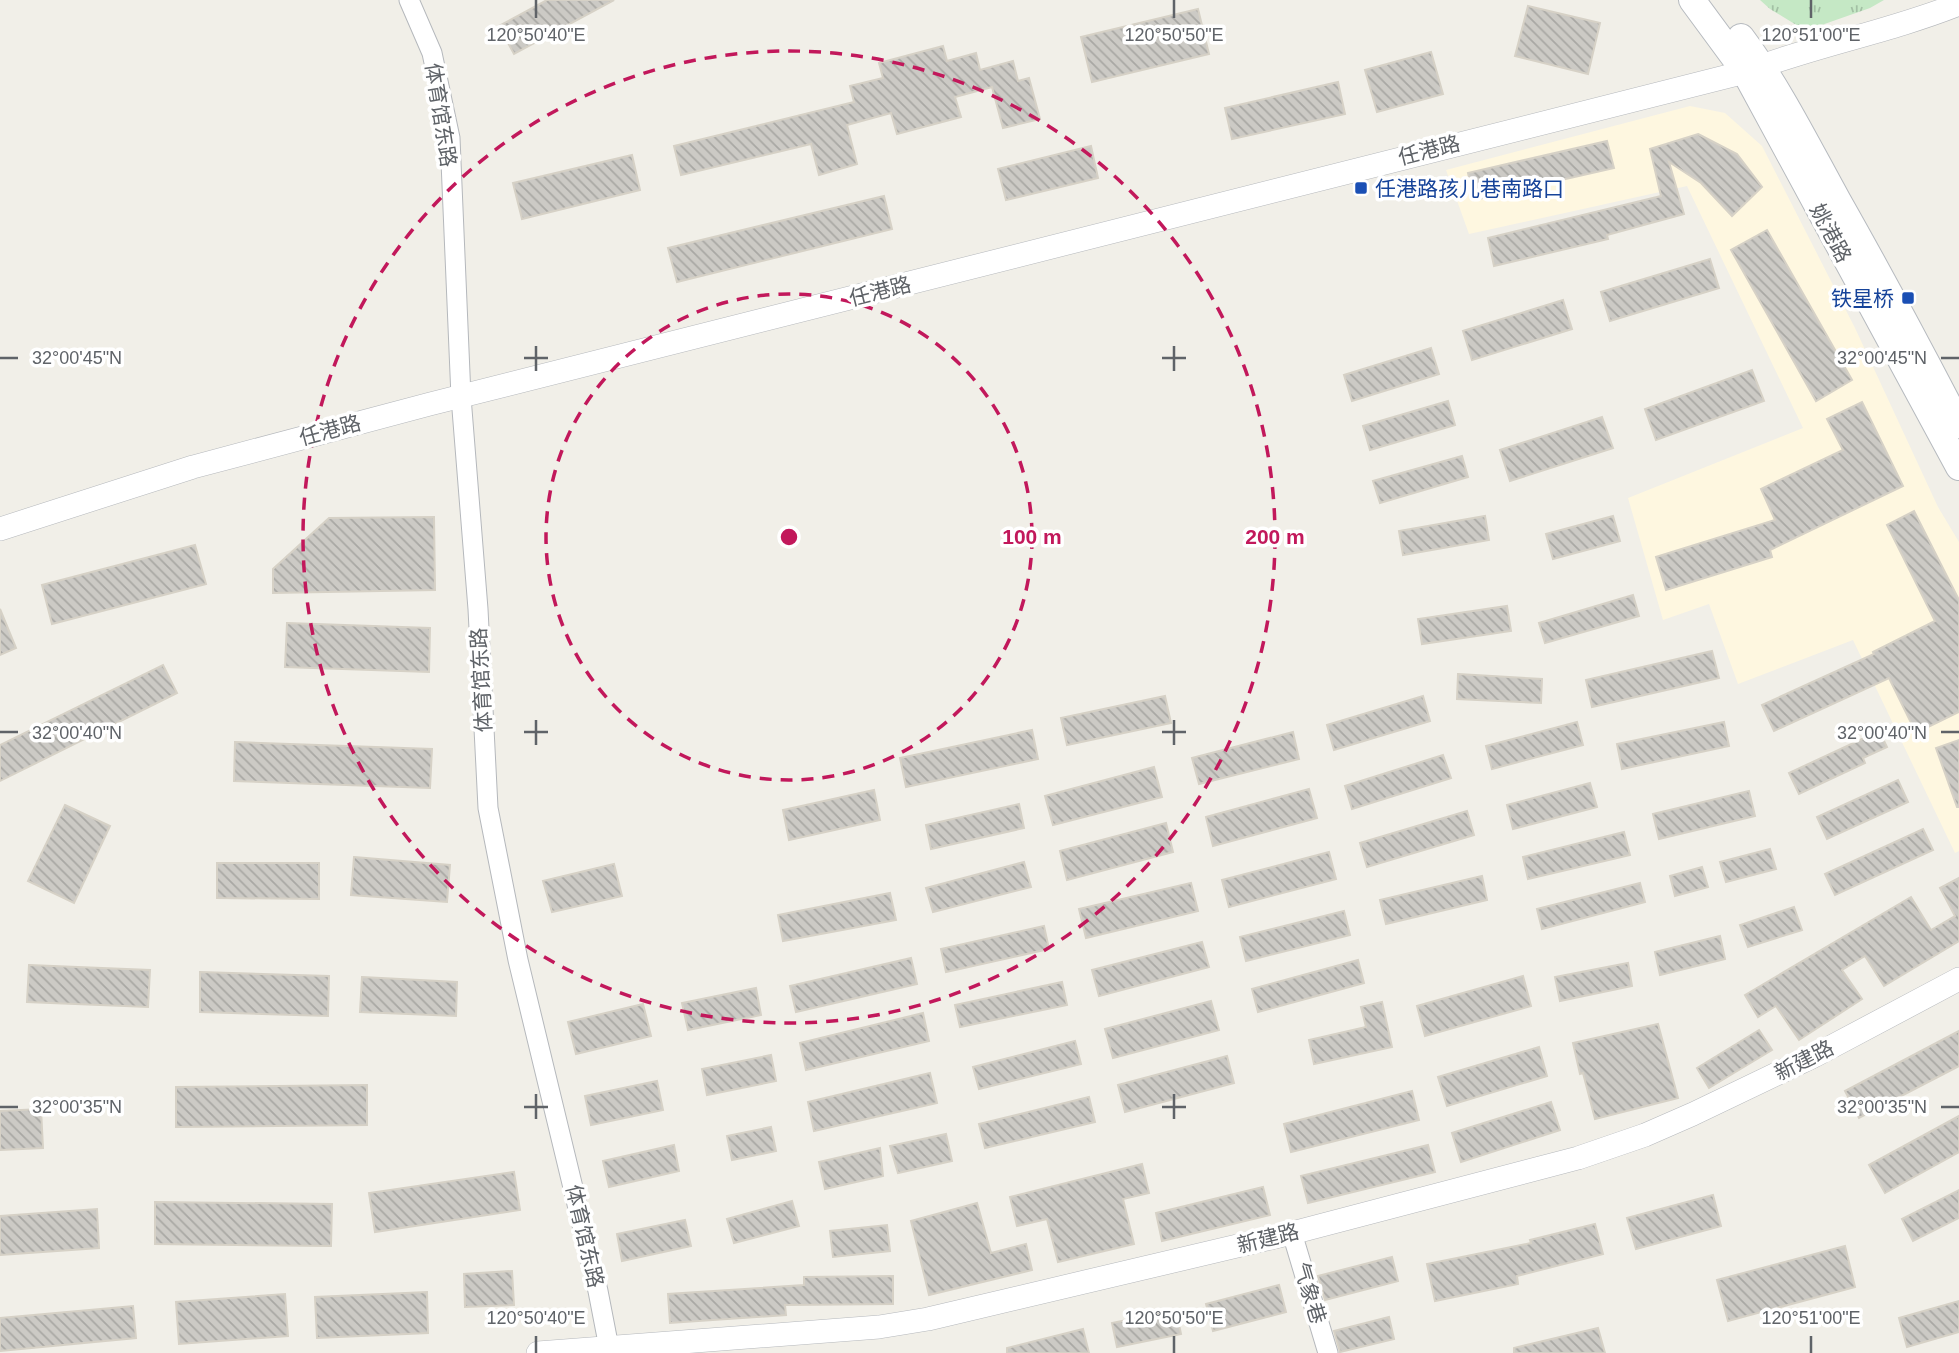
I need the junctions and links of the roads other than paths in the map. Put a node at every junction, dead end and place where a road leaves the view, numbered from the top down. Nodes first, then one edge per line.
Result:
1 (409, 0) edge
2 (1692, 0) edge
3 (1712, 0) edge
4 (1959, 4) edge
5 (1753, 69) junction
6 (461, 397) junction
7 (1959, 425) edge
8 (1959, 467) edge
9 (0, 529) edge
10 (1959, 979) edge
11 (1292, 1233) junction
12 (609, 1350) edge
13 (538, 1353) edge
14 (1328, 1353) edge

1 - 6 street, 体育馆东路
2 - 5 main road
3 - 5 main road
4 - 5 street, 任港路
5 - 6 street, 任港路
5 - 7 main road, 姚港路
5 - 8 main road, 姚港路
6 - 9 street, 任港路
6 - 12 street, 体育馆东路
10 - 11 street, 新建路
11 - 12 street, 新建路
11 - 14 street, 气象巷
12 - 13 street, 新建路

